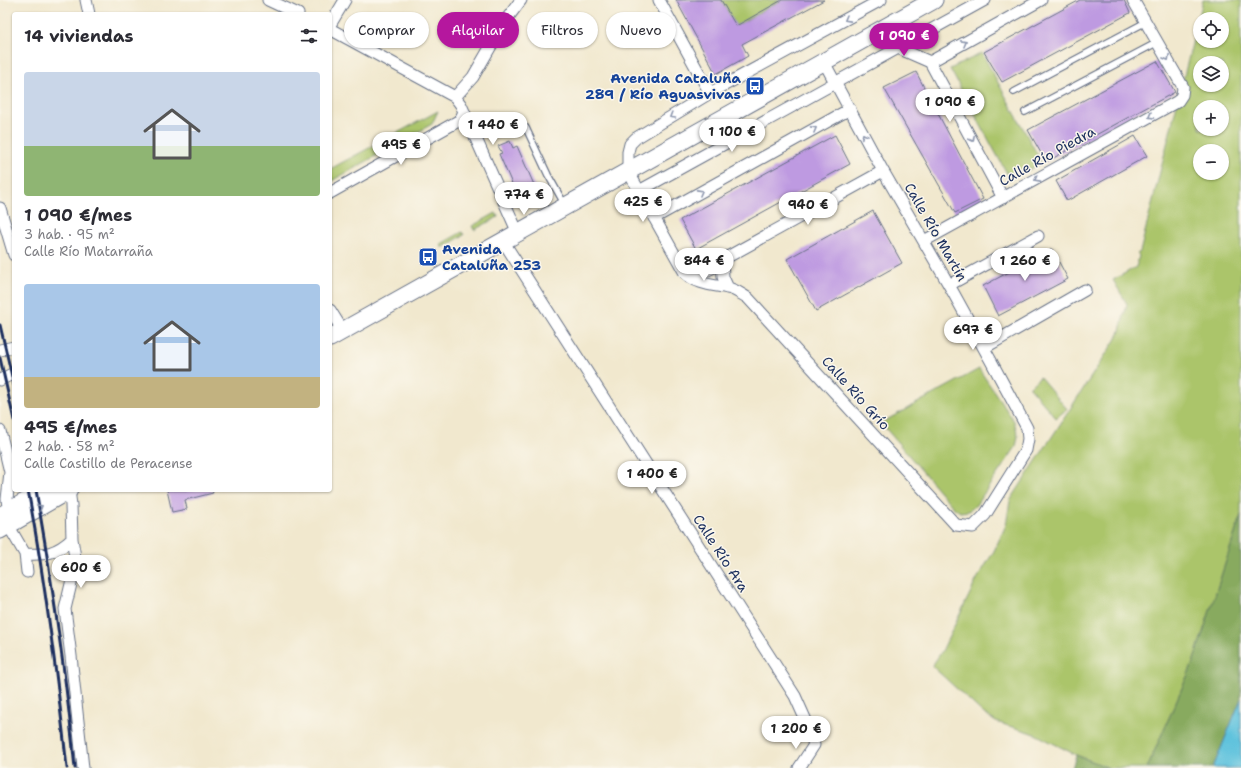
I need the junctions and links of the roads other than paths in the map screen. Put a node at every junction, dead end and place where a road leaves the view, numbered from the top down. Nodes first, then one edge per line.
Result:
1 (86, 0) edge
2 (268, 0) edge
3 (345, 0) edge
4 (521, 0) edge
5 (659, 0) edge
6 (881, 0) edge
7 (934, 0) edge
8 (985, 0) edge
9 (1041, 0) edge
10 (1133, 0) edge
11 (89, 12) edge
12 (294, 12) edge
13 (332, 22) edge
14 (1146, 22) junction
15 (332, 30) edge
16 (1158, 42) junction
17 (898, 48) junction
18 (824, 62) junction
19 (930, 62) junction
20 (836, 83) junction
21 (1014, 92) dead end
22 (710, 93) junction
23 (455, 97) junction
24 (850, 109) junction
25 (1026, 112) dead end
26 (464, 117) junction
27 (526, 128) dead end
28 (628, 171) junction
29 (883, 171) junction
30 (639, 191) junction
31 (332, 192) edge
32 (1003, 198) junction
33 (566, 206) junction
34 (0, 208) edge
35 (654, 218) junction
36 (518, 233) junction
37 (1038, 236) dead end
38 (503, 241) junction
39 (924, 241) junction
40 (12, 248) edge
41 (722, 260) junction
42 (679, 263) junction
43 (713, 269) junction
44 (949, 285) junction
45 (724, 287) junction
46 (1085, 290) dead end
47 (332, 318) edge
48 (336, 335) edge
49 (12, 347) edge
50 (984, 348) junction
51 (0, 350) edge
52 (12, 374) edge
53 (0, 380) edge
54 (0, 431) edge
55 (12, 470) edge
56 (43, 492) edge
57 (65, 492) edge
58 (69, 492) edge
59 (5, 520) edge
60 (956, 525) joint
61 (72, 539) junction
62 (25, 554) junction
63 (27, 572) dead end
64 (83, 768) edge
65 (799, 768) edge

1 - 11 street
2 - 12 street
3 - 13 street
4 - 23 street
5 - 22 street
6 -> 22 street
7 - 18 main road
8 - 17 street
19 -> 9 street
10 - 14 street
14 - 16 street
14 - 21 lane
15 - 23 street
16 - 25 lane
16 -> 32 street, Calle Río Piedra
17 - 19 street
17 - 20 street
18 - 20 street, Calle Río Martín
18 - 28 main road
19 -> 32 street
20 - 24 street, Calle Río Martín
20 - 30 street
22 -> 28 street
23 - 26 street
29 -> 24 street, Calle Río Martín
35 -> 24 street
26 - 31 street
26 - 36 street
27 - 33 lane
28 - 30 street, Calle Río Grío
28 - 33 main road
29 - 39 street, Calle Río Martín
29 - 41 street
30 - 35 street, Calle Río Grío
32 - 39 street, Calle Río Piedra
33 - 36 main road
34 - 40 street
35 - 42 street, Calle Río Grío
36 - 38 main road
37 - 44 street
38 - 48 main road
38 - 65 street, Calle Río Ara
39 - 44 street, Calle Río Martín
41 - 43 street
41 - 45 street
42 - 43 street
42 - 45 street, Calle Río Grío
43 - 45 street
44 - 50 street, Calle Río Martín
45 - 60 street, Calle Río Grío
46 - 50 street
47 - 48 street
49 - 51 street
50 - 60 street, Calle Río Martín
52 - 53 street
54 - 55 street
55 - 59 street
56 - 59 main road
59 -> 57 main road
58 - 61 street
59 - 62 street
61 - 62 street
61 - 64 street
62 - 63 street

